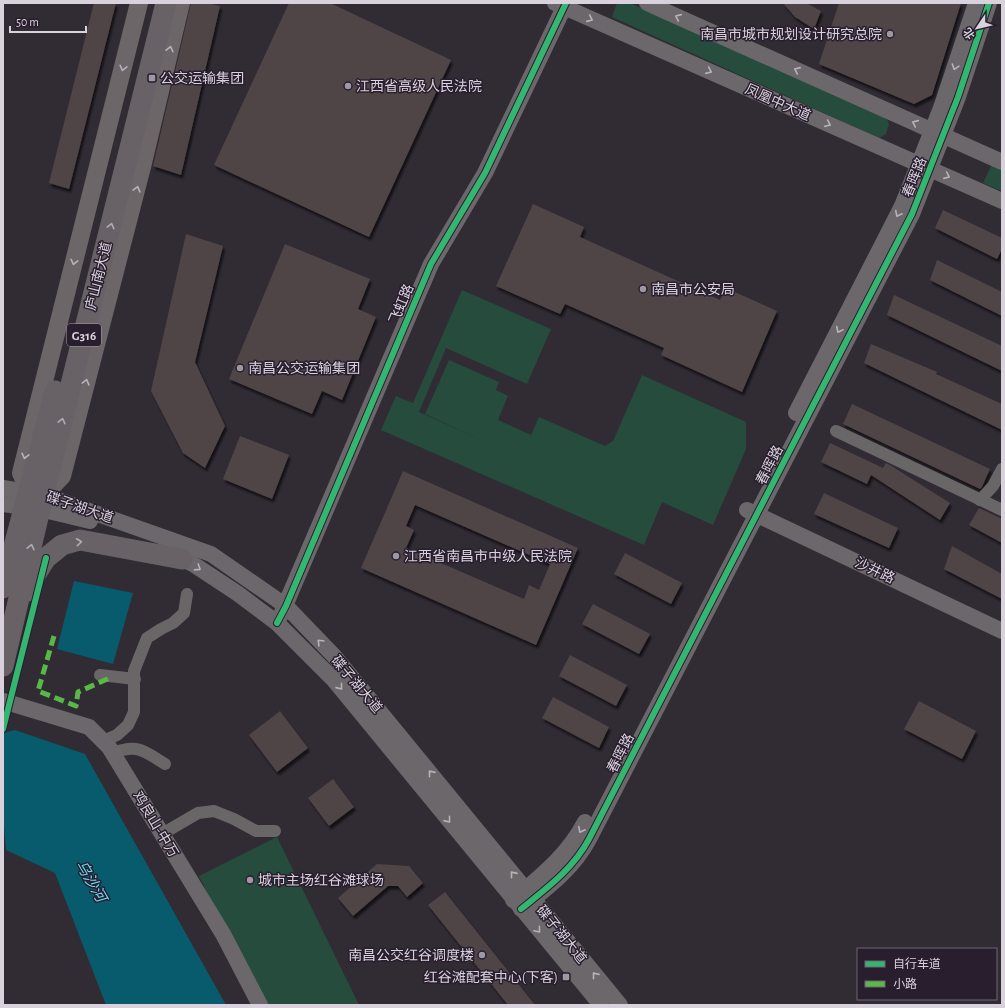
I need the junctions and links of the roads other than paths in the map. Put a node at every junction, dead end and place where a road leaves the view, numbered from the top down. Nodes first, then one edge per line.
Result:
1 (139, 3) edge
2 (153, 3) edge
3 (166, 3) edge
4 (181, 3) edge
5 (648, 3) edge
6 (976, 3) edge
7 (990, 3) edge
8 (562, 4) edge
9 (938, 134) junction
10 (1002, 162) edge
11 (924, 166) junction
12 (1002, 201) edge
13 (836, 431) dead end
14 (1002, 470) edge
15 (3, 488) edge
16 (34, 500) junction
17 (980, 500) junction
18 (3, 504) edge
19 (1002, 510) edge
20 (752, 512) junction
21 (182, 559) junction
22 (3, 588) edge
23 (187, 594) dead end
24 (286, 606) junction
25 (276, 623) junction
26 (1002, 631) edge
27 (10, 634) junction
28 (3, 666) edge
29 (100, 675) dead end
30 (134, 679) junction
31 (3, 701) edge
32 (108, 747) junction
33 (165, 764) dead end
34 (275, 831) dead end
35 (162, 834) junction
36 (530, 894) junction
37 (517, 904) junction
38 (260, 1005) edge
39 (601, 1005) edge
40 (620, 1005) edge

1 -> 16 main road
2 - 16 highway, 庐山南大道 / G316
16 -> 3 highway, 庐山南大道 / G316
16 -> 4 main road
9 -> 5 street
6 -> 9 street, 春晖路
7 - 9 street, 春晖路
8 -> 11 street, 凤凰中大道
8 - 24 street, 飞虹路
9 - 10 street
9 - 11 street, 春晖路
11 -> 12 street, 凤凰中大道
11 - 20 street, 春晖路
13 - 17 street
14 - 17 street
15 - 16 street, 碟子湖大道
16 - 18 street, 碟子湖大道
16 - 21 street, 碟子湖大道
16 - 22 highway, 庐山南大道 / G316
16 - 24 street, 碟子湖大道
27 -> 16 highway, 庐山南大道 / G316
17 - 19 street
20 - 26 street, 沙井路
20 - 36 street, 春晖路
21 -> 25 street, 碟子湖大道
27 -> 21 highway
23 - 30 street
24 - 25 street, 飞虹路
36 -> 24 street, 碟子湖大道
25 -> 37 street, 碟子湖大道
27 - 28 highway, 庐山南大道 / G316
29 - 30 street
30 - 32 street
31 - 32 street, 鸡良山-中万
32 - 33 street
32 - 35 street, 鸡良山-中万
34 - 35 street
35 - 38 street, 鸡良山-中万
36 - 37 street, 春晖路
40 -> 36 street, 碟子湖大道
37 -> 39 street, 碟子湖大道

